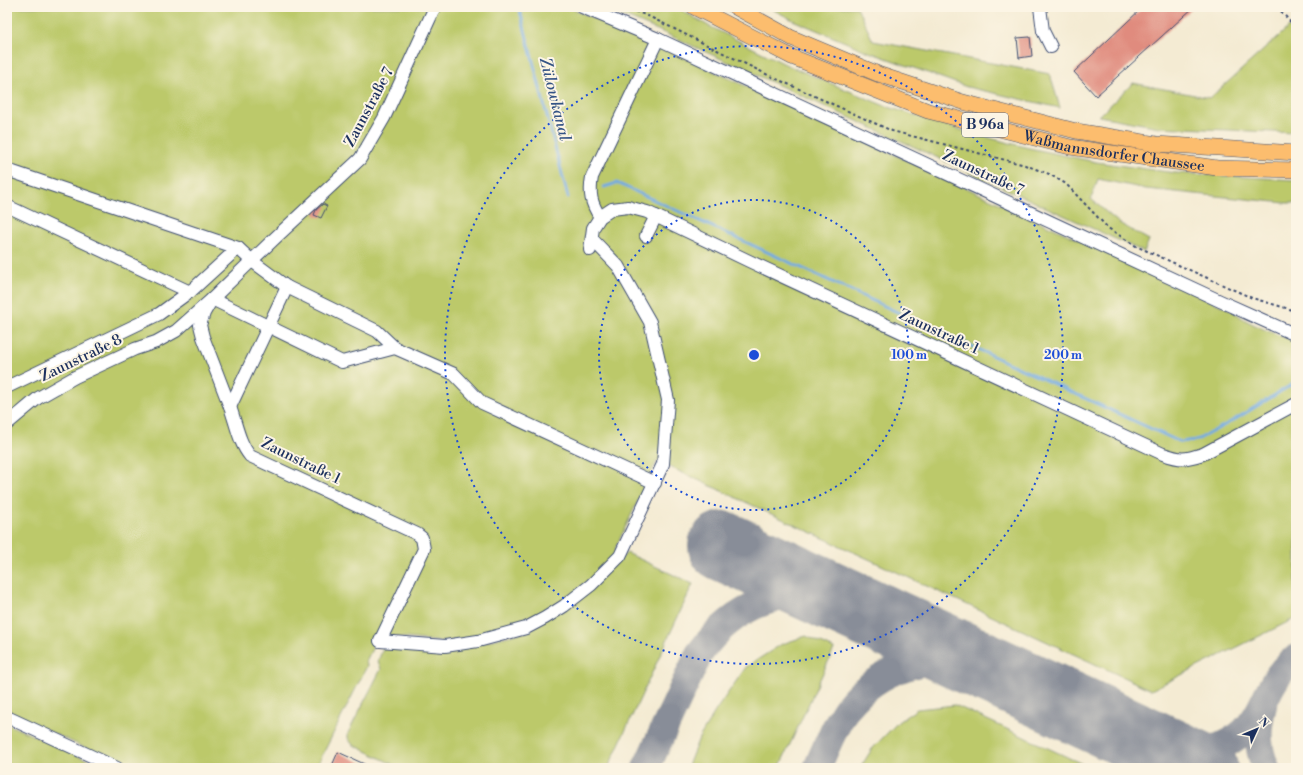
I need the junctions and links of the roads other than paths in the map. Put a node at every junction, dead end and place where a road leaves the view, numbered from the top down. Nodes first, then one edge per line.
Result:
1 (435, 7) edge
2 (582, 7) edge
3 (694, 7) edge
4 (735, 7) edge
5 (1040, 7) edge
6 (658, 39) junction
7 (1051, 47) dead end
8 (1296, 153) edge
9 (7, 170) edge
10 (1296, 170) edge
11 (7, 206) edge
12 (656, 216) junction
13 (600, 217) junction
14 (646, 236) dead end
15 (274, 239) joint
16 (238, 248) junction
17 (252, 261) junction
18 (287, 287) junction
19 (190, 292) junction
20 (212, 299) junction
21 (268, 326) junction
22 (1296, 335) edge
23 (396, 348) junction
24 (7, 387) edge
25 (1296, 404) edge
26 (230, 407) junction
27 (7, 424) edge
28 (655, 483) junction
29 (7, 717) edge
30 (93, 763) edge
31 (118, 768) edge

1 - 15 street, Zaunstraße 7
2 - 6 street, Zaunstraße 7
3 - 10 main road, Waßmannsdorfer Chaussee / B 96a
4 - 8 main road, Waßmannsdorfer Chaussee / B 96a
5 - 7 street
6 - 13 street
6 - 22 street, Zaunstraße 7
9 - 16 street
11 - 19 street
12 - 13 street, Zaunstraße 1
12 - 14 street
12 - 25 street, Zaunstraße 1
13 - 28 street
15 - 17 street, Zaunstraße 1
16 - 17 street
16 - 19 street
17 - 18 street
17 - 20 street, Zaunstraße 1
18 - 21 street
18 - 23 street
19 - 24 street
20 - 21 street
20 - 26 street, Zaunstraße 1
20 - 27 street, Zaunstraße 8
21 - 23 street
21 - 26 street
23 - 28 street
26 - 28 street, Zaunstraße 1
29 - 30 street
30 - 31 street

